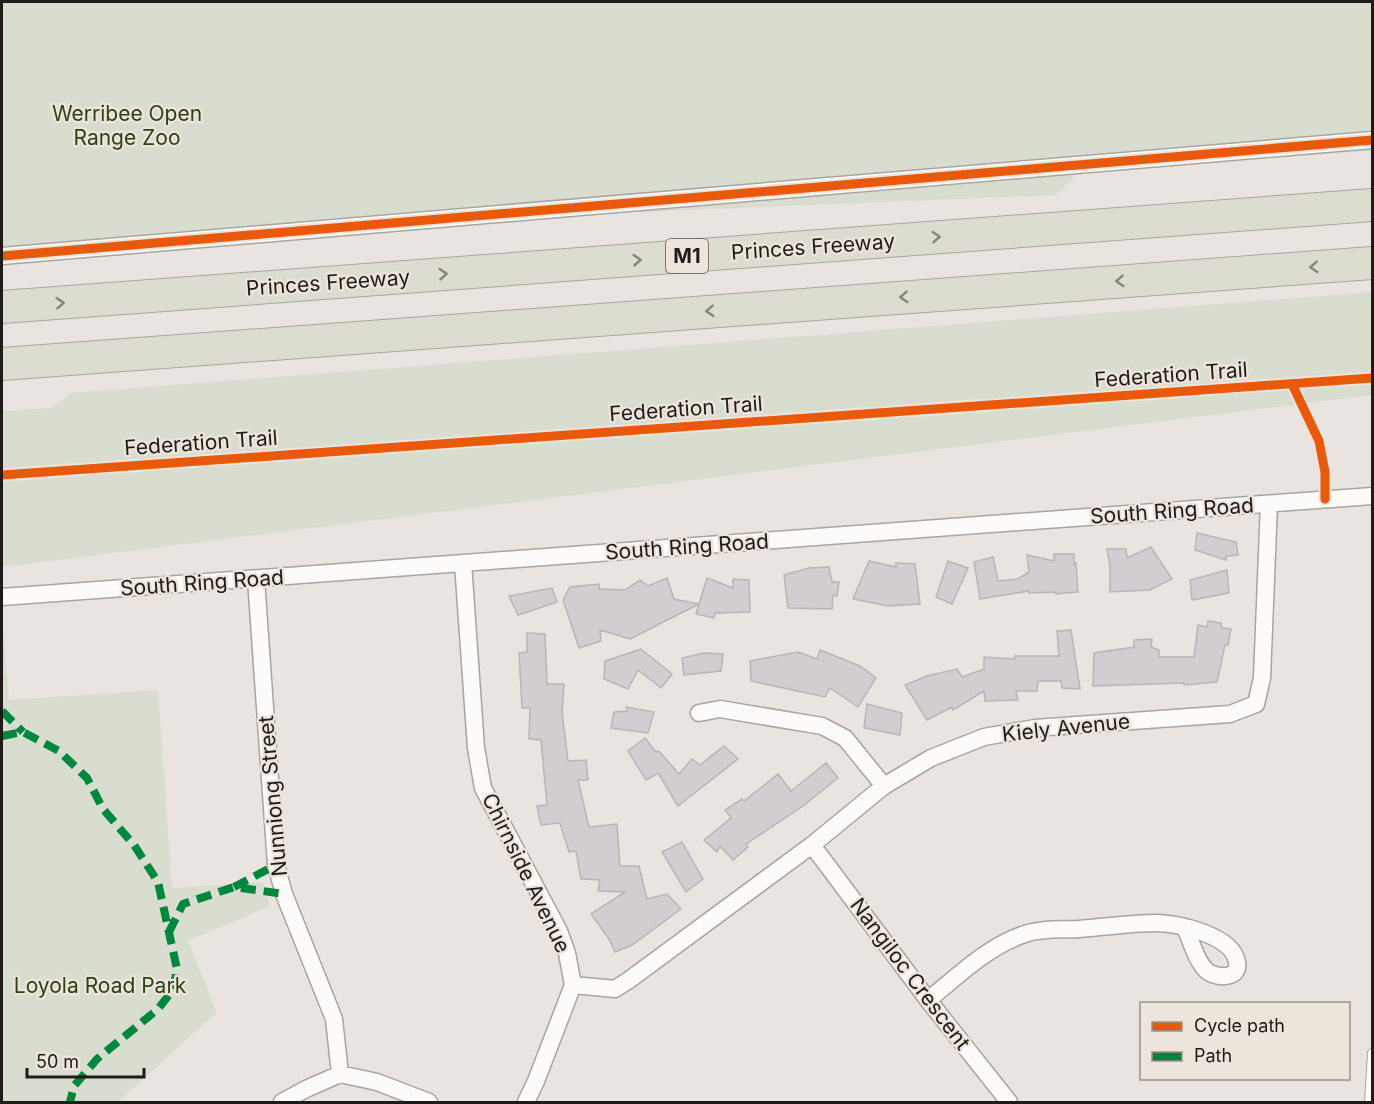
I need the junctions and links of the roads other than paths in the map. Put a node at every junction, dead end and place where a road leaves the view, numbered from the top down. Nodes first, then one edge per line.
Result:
1 (1372, 140) edge
2 (1372, 205) edge
3 (2, 256) edge
4 (1372, 263) edge
5 (2, 307) edge
6 (2, 363) edge
7 (1372, 496) edge
8 (1269, 504) junction
9 (463, 563) junction
10 (256, 579) junction
11 (2, 597) edge
12 (699, 713) dead end
13 (884, 786) junction
14 (812, 845) junction
15 (1185, 928) dead end
16 (573, 985) junction
17 (927, 1000) junction
18 (1372, 1053) edge
19 (340, 1074) junction
20 (282, 1102) edge
21 (429, 1102) edge
22 (525, 1102) edge
23 (1009, 1102) edge
24 (1368, 1102) edge

1 - 3 street
5 -> 2 highway, Princes Freeway / M1
4 -> 6 highway
7 - 8 street, South Ring Road
8 - 9 street, South Ring Road
8 - 13 street, Kiely Avenue
9 - 10 street, South Ring Road
9 - 16 street, Chirnside Avenue
10 - 11 street, South Ring Road
10 - 19 street, Nunniong Street
12 - 13 street
13 - 14 street, Kiely Avenue
14 - 16 street, Kiely Avenue
14 - 17 street, Nangiloc Crescent
15 - 17 street
16 - 22 street
17 - 23 street, Nangiloc Crescent
18 - 24 lane
19 - 20 street
19 - 21 street

